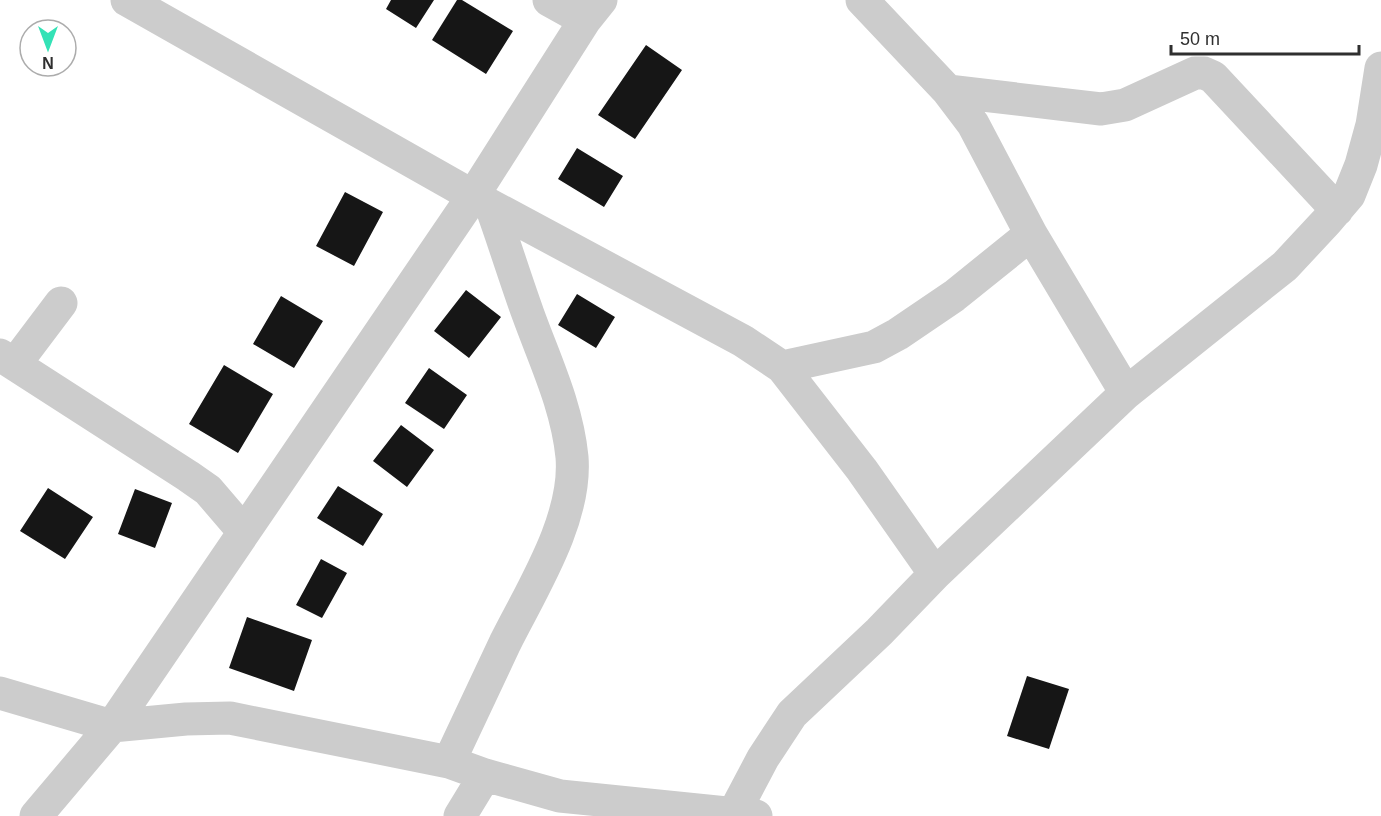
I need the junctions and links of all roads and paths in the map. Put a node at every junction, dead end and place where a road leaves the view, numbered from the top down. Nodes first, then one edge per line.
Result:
1 (127, 0) edge
2 (549, 0) edge
3 (862, 0) edge
4 (593, 10) edge
5 (1381, 68) edge
6 (948, 91) junction
7 (482, 201) junction
8 (1337, 210) junction
9 (1031, 234) junction
10 (61, 303) dead end
11 (8, 360) edge
12 (782, 367) junction
13 (1126, 393) junction
14 (244, 532) junction
15 (935, 573) junction
16 (0, 693) edge
17 (112, 726) junction
18 (448, 762) junction
19 (485, 775) junction
20 (466, 815) edge
21 (745, 815) edge
22 (36, 816) edge

1 - 7 street
2 - 4 street
3 - 6 street
4 - 7 street
5 - 8 street
6 - 8 street
6 - 9 street
7 - 12 street
7 - 14 street
7 - 18 street
8 - 13 street
9 - 12 street
9 - 13 street
10 - 11 street
11 - 14 street
12 - 15 street
13 - 15 street
14 - 17 street
15 - 21 street
16 - 17 street
17 - 18 street
17 - 22 street
18 - 19 street
19 - 20 street
19 - 21 street

